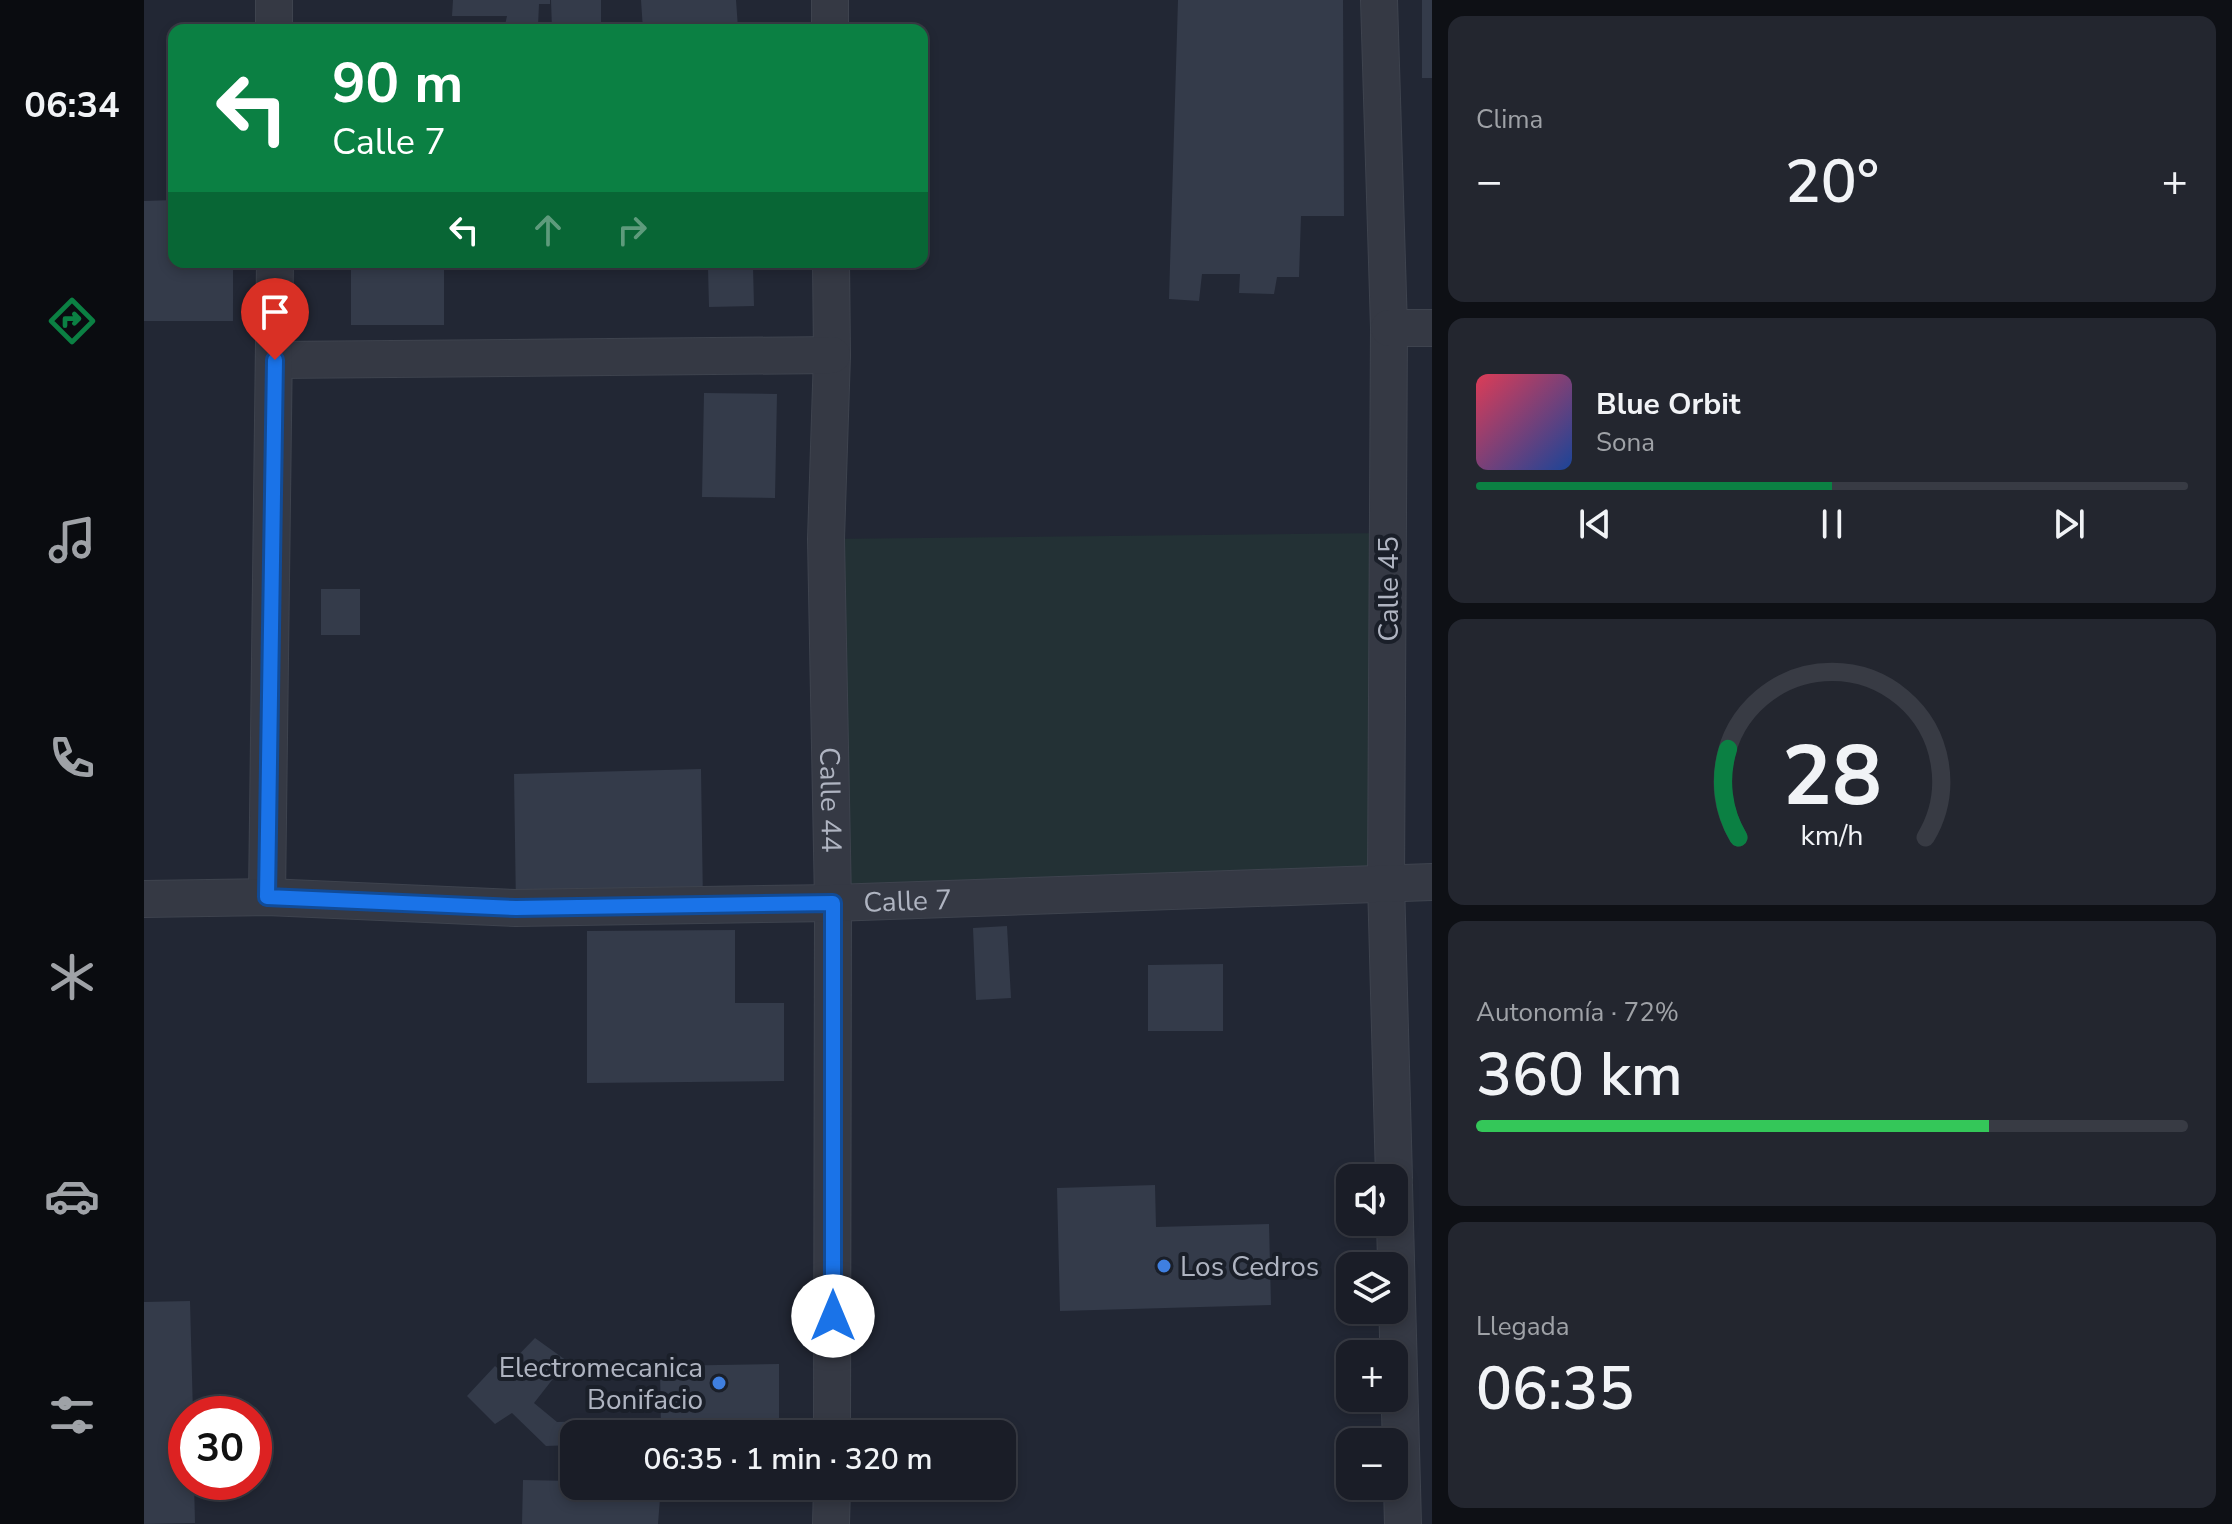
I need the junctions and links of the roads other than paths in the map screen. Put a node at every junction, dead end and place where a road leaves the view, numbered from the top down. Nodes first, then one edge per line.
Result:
1 (274, 0) edge
2 (830, 0) edge
3 (1379, 0) edge
4 (274, 24) edge
5 (830, 24) edge
6 (275, 268) edge
7 (831, 268) edge
8 (1389, 328) junction
9 (1432, 328) edge
10 (832, 355) junction
11 (275, 360) junction
12 (1386, 882) junction
13 (1432, 882) edge
14 (267, 897) junction
15 (144, 899) edge
16 (833, 903) junction
17 (1394, 1164) edge
18 (1395, 1236) edge
19 (832, 1420) edge
20 (832, 1500) edge
21 (831, 1524) edge
22 (1403, 1524) edge

1 - 4 street
2 - 5 street
3 - 8 street, Calle 45
6 - 11 street
7 - 10 street, Calle 44
8 - 9 street
8 - 12 street, Calle 45
10 - 11 street
10 - 16 street, Calle 44
11 - 14 street
12 - 13 street, Calle 7
12 - 16 street, Calle 7
12 - 17 street, Calle 45
14 - 15 street, Calle 7
14 - 16 street, Calle 7
16 - 19 street, Calle 44
18 - 22 street
20 - 21 street

